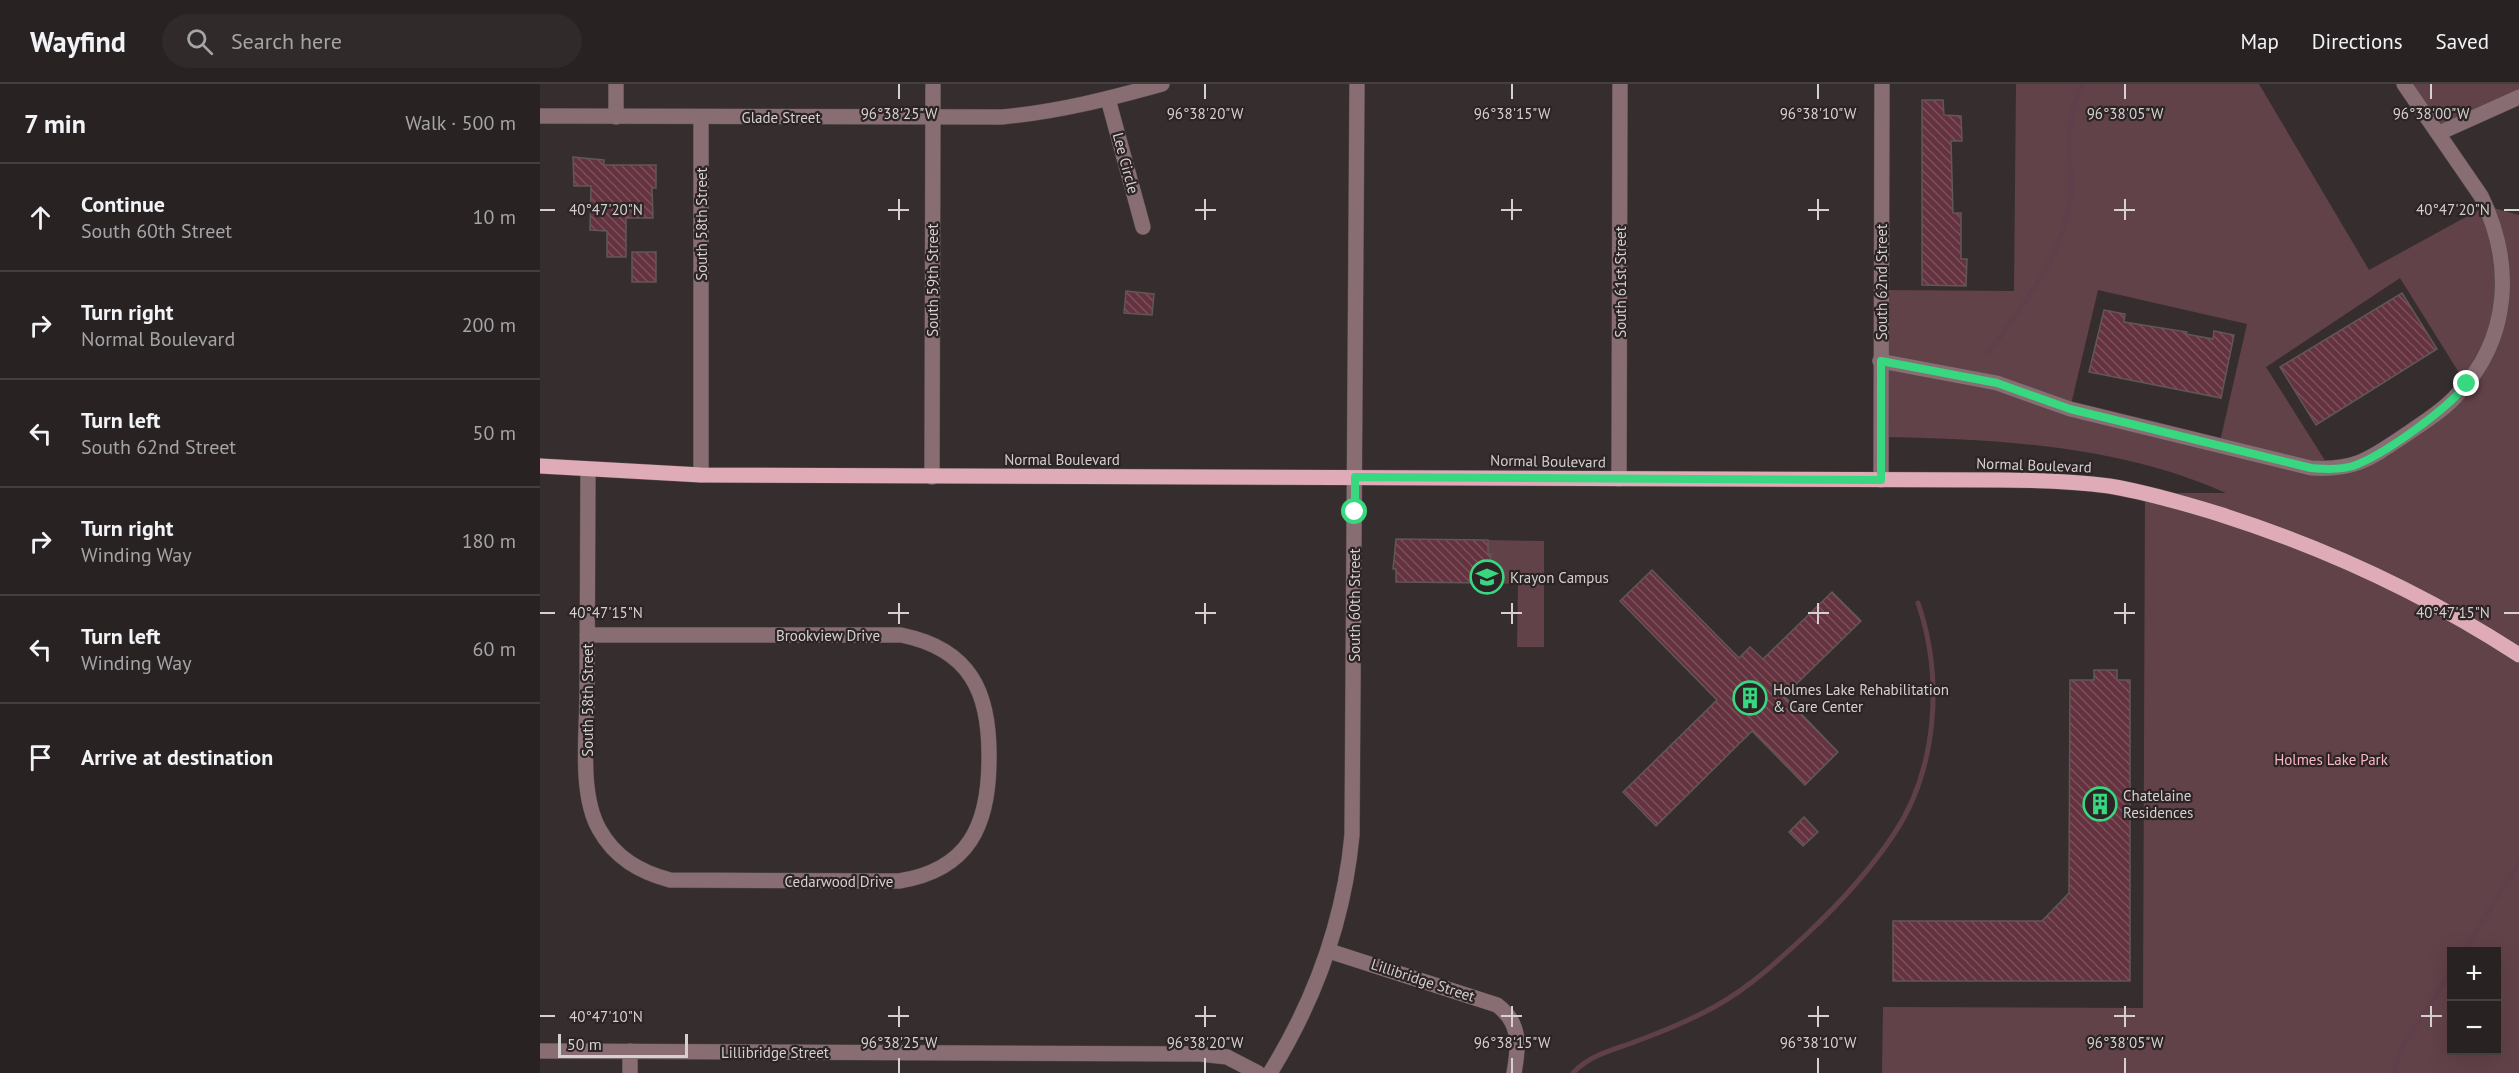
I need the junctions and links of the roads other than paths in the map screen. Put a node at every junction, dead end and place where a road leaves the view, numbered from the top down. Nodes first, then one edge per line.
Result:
1 (616, 84) edge
2 (933, 84) edge
3 (1162, 84) edge
4 (1357, 84) edge
5 (1620, 84) edge
6 (1882, 84) edge
7 (2404, 84) edge
8 (2519, 97) edge
9 (1108, 99) junction
10 (540, 116) edge
11 (616, 117) junction
12 (701, 117) junction
13 (933, 117) junction
14 (2439, 133) junction
15 (1143, 227) dead end
16 (1881, 361) junction
17 (540, 466) edge
18 (588, 470) junction
19 (701, 475) junction
20 (932, 477) junction
21 (1355, 477) junction
22 (1619, 480) junction
23 (1881, 480) junction
24 (587, 634) junction
25 (2519, 655) edge
26 (989, 757) joint
27 (615, 851) joint
28 (1329, 951) junction
29 (540, 1051) edge
30 (630, 1051) junction
31 (630, 1073) edge
32 (1258, 1073) edge
33 (1270, 1073) edge
34 (1515, 1073) edge

1 - 11 street
2 - 13 street, South 59th Street
3 - 9 street, Glade Street
4 - 21 street, South 60th Street
5 - 22 street, South 61st Street
6 - 16 street, South 62nd Street
7 - 14 street
8 - 14 street
9 - 13 street, Glade Street
9 - 15 street, Lee Circle
10 - 11 street, Glade Street
11 - 12 street, Glade Street
12 - 13 street, Glade Street
12 - 19 street, South 58th Street
13 - 20 street, South 59th Street
14 - 16 street
16 - 23 street, South 62nd Street
17 - 18 main road, Normal Boulevard
18 - 19 main road, Normal Boulevard
18 - 24 street, South 58th Street
19 - 20 main road, Normal Boulevard
20 - 21 main road, Normal Boulevard
21 - 22 main road, Normal Boulevard
21 - 28 street, South 60th Street
22 - 23 main road, Normal Boulevard
23 - 25 main road, Normal Boulevard
24 - 26 street, Brookview Drive
24 - 27 street, South 58th Street
26 - 27 street, Cedarwood Drive
28 - 33 street, South 60th Street
28 - 34 street, Lillibridge Street
29 - 30 street, Lillibridge Street
30 - 31 street
30 - 32 street, Lillibridge Street

